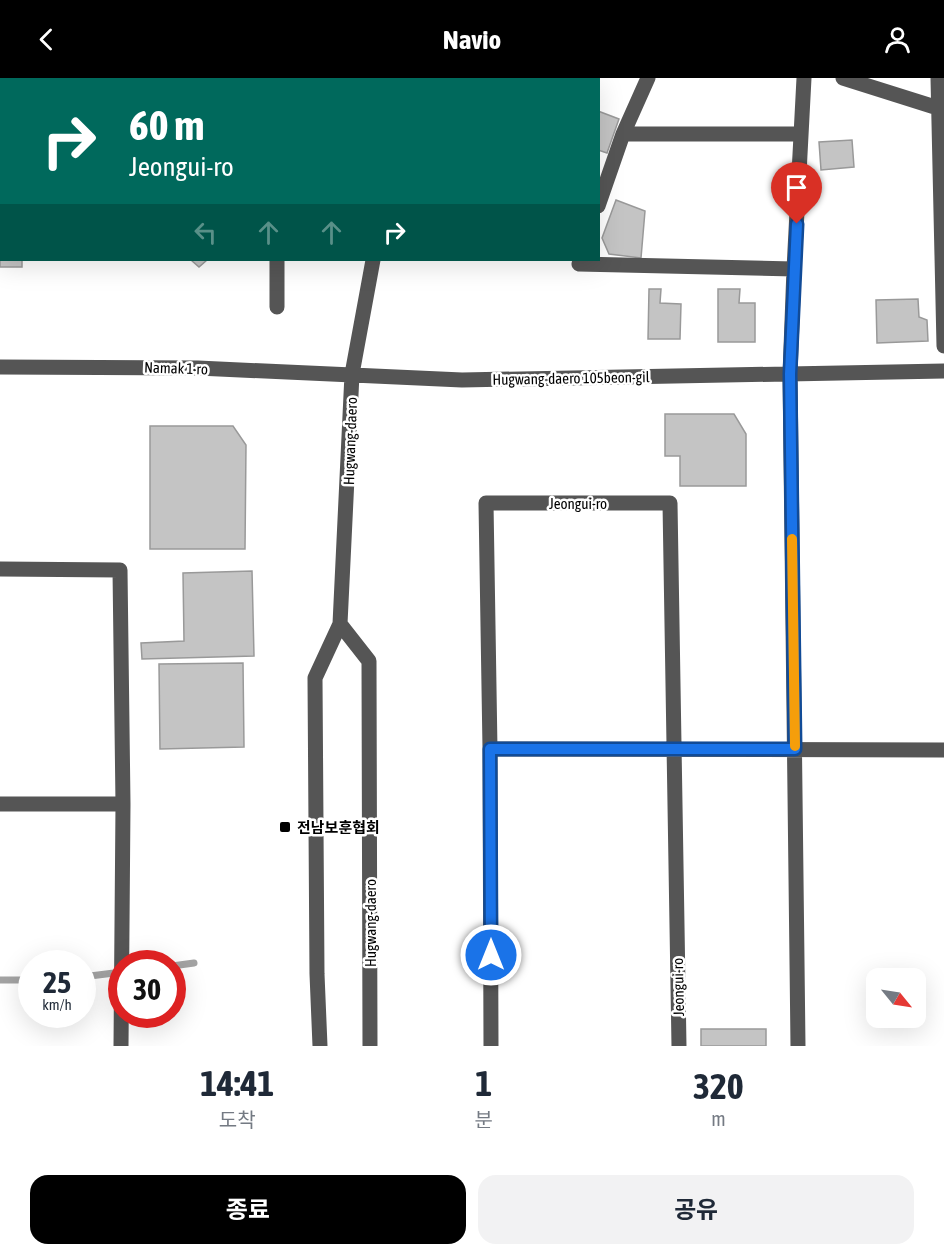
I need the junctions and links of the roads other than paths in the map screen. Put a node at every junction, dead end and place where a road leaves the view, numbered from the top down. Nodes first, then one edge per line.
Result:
1 (648, 78) edge
2 (804, 78) edge
3 (843, 78) edge
4 (938, 78) edge
5 (938, 108) junction
6 (801, 134) junction
7 (623, 135) junction
8 (600, 200) edge
9 (278, 261) edge
10 (373, 261) edge
11 (580, 261) edge
12 (794, 269) junction
13 (277, 307) dead end
14 (944, 346) edge
15 (0, 367) edge
16 (944, 371) edge
17 (352, 374) junction
18 (790, 374) junction
19 (0, 569) edge
20 (340, 624) junction
21 (674, 748) junction
22 (490, 749) junction
23 (795, 749) junction
24 (944, 750) edge
25 (0, 804) edge
26 (123, 804) junction
27 (317, 974) junction
28 (121, 1046) edge
29 (315, 1046) edge
30 (320, 1046) edge
31 (372, 1046) edge
32 (491, 1046) edge
33 (679, 1046) edge
34 (798, 1046) edge

1 - 7 street
2 - 6 street
3 - 5 street
4 - 5 street
5 - 14 street
6 - 7 street
6 - 12 street
7 - 8 street
9 - 13 street
10 - 17 street, Hugwang-daero
11 - 12 street
12 - 18 street
15 - 17 street, Namak 1-ro
16 - 18 street, Hugwang-daero 105beon-gil
17 - 18 street, Hugwang-daero 105beon-gil
17 - 20 street, Hugwang-daero
18 - 23 street
19 - 26 street
20 - 27 street, Hugwang-daero
20 - 31 street, Hugwang-daero
21 - 22 street
21 - 22 street, Jeongui-ro
21 - 23 street
21 - 33 street, Jeongui-ro
22 - 32 street, Jeongui-ro
23 - 24 street
23 - 34 street
25 - 26 street
26 - 28 street
27 - 29 street, Hugwang-daero
27 - 30 street, Hugwang-daero

